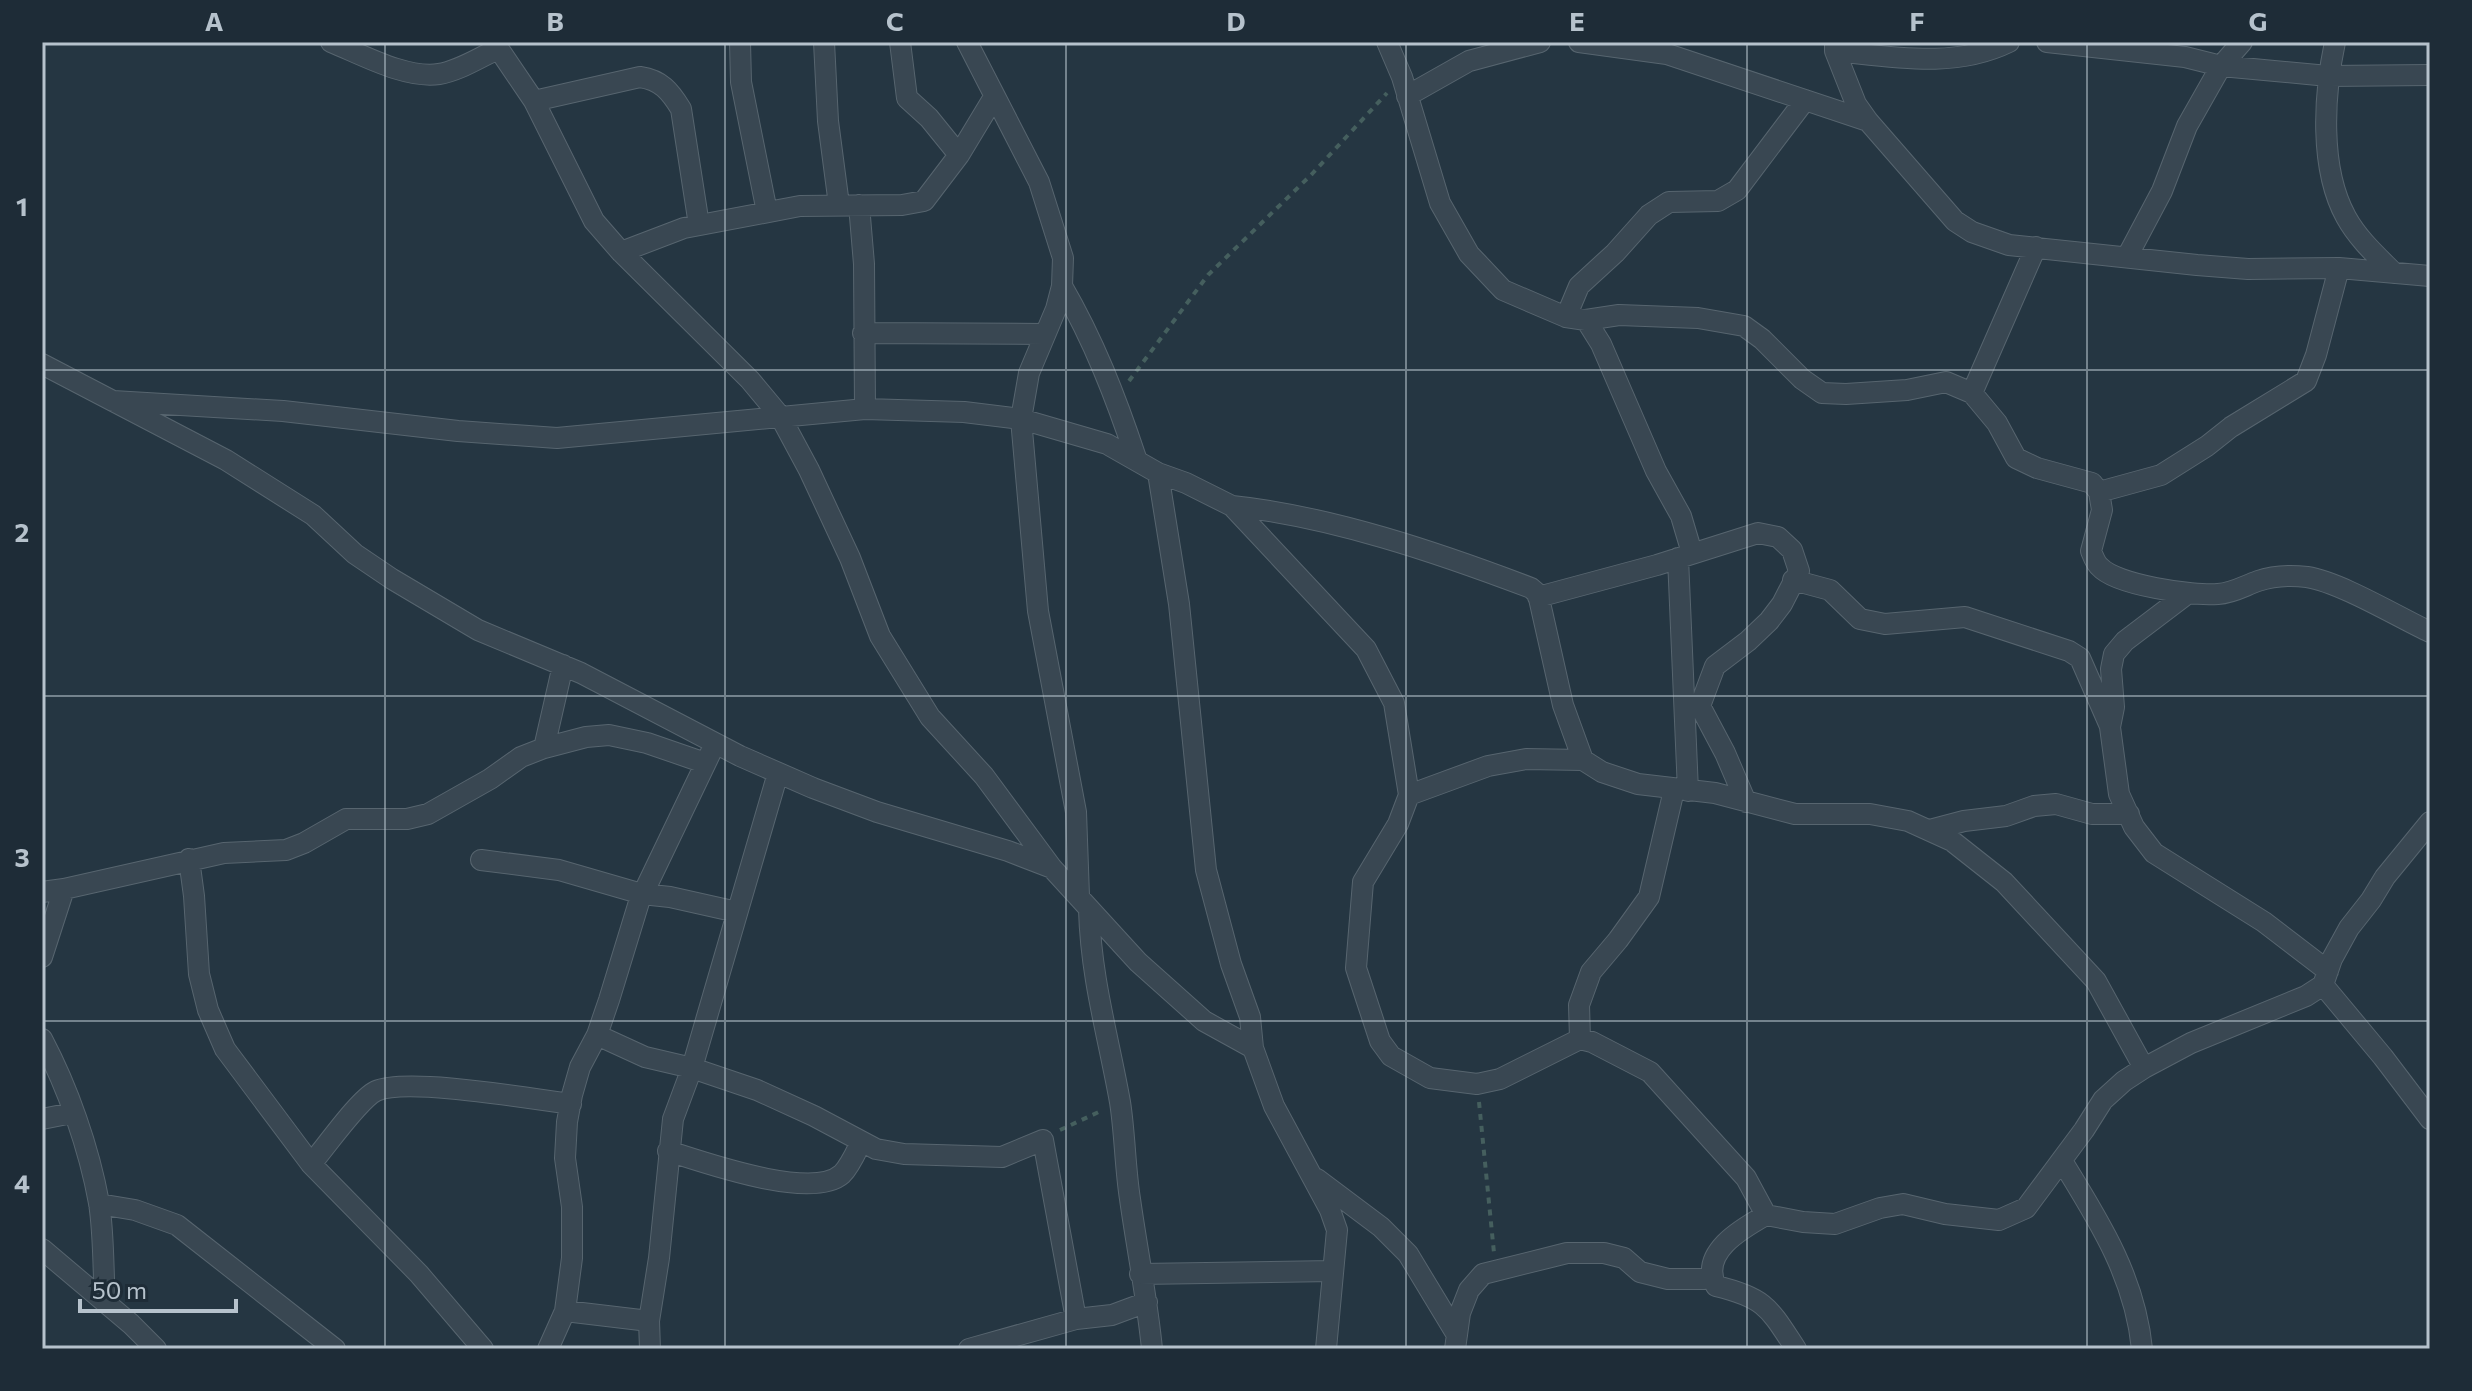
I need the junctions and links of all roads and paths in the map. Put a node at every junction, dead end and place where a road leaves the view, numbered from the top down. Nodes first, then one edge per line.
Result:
1 (331, 42) edge
2 (740, 42) edge
3 (824, 42) edge
4 (900, 42) edge
5 (967, 42) edge
6 (1387, 42) edge
7 (1540, 42) edge
8 (1579, 42) edge
9 (2009, 42) edge
10 (2047, 42) edge
11 (2242, 42) edge
12 (2335, 42) edge
13 (496, 46) edge
14 (1835, 46) edge
15 (2221, 66) junction
16 (2430, 75) edge
17 (2328, 76) junction
18 (1405, 87) junction
19 (994, 97) junction
20 (1805, 100) junction
21 (534, 101) junction
22 (1868, 121) junction
23 (959, 155) junction
24 (849, 205) junction
25 (767, 212) junction
26 (699, 225) junction
27 (2036, 247) junction
28 (621, 252) junction
29 (2127, 257) junction
30 (2339, 268) junction
31 (2394, 273) junction
32 (2430, 276) edge
33 (1062, 286) junction
34 (1576, 318) junction
35 (863, 333) junction
36 (1045, 334) junction
37 (42, 364) edge
38 (1972, 393) junction
39 (1115, 397) junction
40 (113, 401) junction
41 (865, 409) junction
42 (780, 416) junction
43 (1021, 419) junction
44 (1136, 458) junction
45 (1158, 473) junction
46 (2099, 492) junction
47 (1232, 506) junction
48 (1685, 555) junction
49 (1793, 580) junction
50 (2187, 594) junction
51 (1538, 597) junction
52 (2430, 632) edge
53 (563, 665) junction
54 (2110, 727) junction
55 (717, 742) junction
56 (544, 748) junction
57 (1583, 760) junction
58 (705, 763) junction
59 (778, 773) junction
60 (1681, 791) junction
61 (1409, 795) junction
62 (1746, 802) junction
63 (2129, 814) junction
64 (2430, 822) edge
65 (1930, 830) junction
66 (189, 859) junction
67 (481, 860) dead end
68 (1052, 868) junction
69 (64, 889) junction
70 (42, 892) edge
71 (642, 894) junction
72 (1084, 903) junction
73 (737, 912) junction
74 (42, 957) edge
75 (2325, 978) junction
76 (597, 1035) junction
77 (42, 1039) edge
78 (1580, 1039) junction
79 (1253, 1048) junction
80 (692, 1068) junction
81 (2144, 1068) junction
82 (1477, 1084) junction
83 (1120, 1103) junction
84 (571, 1104) junction
85 (72, 1113) junction
86 (42, 1119) edge
87 (2430, 1119) edge
88 (1043, 1140) junction
89 (861, 1142) junction
90 (668, 1151) junction
91 (2062, 1161) junction
92 (311, 1164) junction
93 (1314, 1177) junction
94 (99, 1204) junction
95 (1766, 1215) junction
96 (42, 1249) edge
97 (1333, 1271) junction
98 (1495, 1271) junction
99 (1140, 1274) junction
100 (1711, 1276) junction
101 (105, 1302) junction
102 (1147, 1302) junction
103 (565, 1311) junction
104 (1076, 1319) junction
105 (649, 1321) junction
106 (1019, 1341) edge
107 (1456, 1342) edge
108 (158, 1347) edge
109 (335, 1349) edge
110 (483, 1349) edge
111 (548, 1349) edge
112 (650, 1349) edge
113 (969, 1349) edge
114 (1152, 1349) edge
115 (1326, 1349) edge
116 (1796, 1349) edge
117 (2142, 1349) edge

1 - 13 street
2 - 25 street
3 - 24 street
4 - 23 street
5 - 19 street
6 - 18 street
7 - 18 street
8 - 20 street
9 - 14 street
10 - 15 street
11 - 15 street
12 - 17 street
13 - 21 street
14 - 22 street
15 - 17 street
15 - 29 street
16 - 17 street
17 - 31 street
18 - 34 street
18 - 39 path
19 - 23 street
19 - 33 street
20 - 22 street
20 - 34 street
21 - 26 street
21 - 28 street
22 - 27 street
23 - 24 street
24 - 25 street
24 - 35 street
25 - 26 street
26 - 28 street
27 - 29 street
27 - 38 street
28 - 42 street
29 - 30 street
30 - 31 street
30 - 46 street
31 - 32 street
33 - 36 street
33 - 39 street
34 - 38 street
34 - 48 street
35 - 36 street
35 - 41 street
36 - 43 street
37 - 40 street
38 - 46 street
39 - 44 street
40 - 42 street
40 - 53 street
41 - 42 street
41 - 43 street
42 - 68 street
43 - 44 street
43 - 72 street
44 - 45 street
45 - 47 street
45 - 79 street
46 - 50 street
47 - 51 street
47 - 61 street
48 - 49 street
48 - 51 street
48 - 60 street
49 - 54 street
49 - 62 street
50 - 52 street
50 - 54 street
51 - 57 street
53 - 55 street
53 - 56 street
54 - 63 street
55 - 58 street
55 - 59 street
56 - 58 street
56 - 66 street
57 - 60 street
57 - 61 street
58 - 71 street
59 - 68 street
59 - 73 street
60 - 62 street
60 - 78 street
61 - 82 street
62 - 65 street
63 - 65 street
63 - 75 street
64 - 75 street
65 - 81 street
66 - 69 street
66 - 92 street
67 - 71 street
68 - 72 street
69 - 70 street
69 - 74 street
71 - 73 street
71 - 76 street
72 - 79 street
72 - 83 street
73 - 80 street
75 - 81 street
75 - 87 street
76 - 80 street
76 - 84 street
77 - 85 street
78 - 82 street
78 - 95 street
79 - 93 street
80 - 89 street
80 - 90 street
81 - 91 street
82 - 98 path
83 - 88 path
83 - 99 street
84 - 92 street
84 - 103 street
85 - 86 street
85 - 94 street
88 - 89 street
88 - 104 street
89 - 90 street
90 - 105 street
91 - 95 street
91 - 117 street
92 - 110 street
93 - 97 street
93 - 107 street
94 - 101 street
94 - 109 street
95 - 100 street
96 - 101 street
97 - 99 street
97 - 115 street
98 - 100 street
98 - 107 street
99 - 102 street
100 - 116 street
101 - 108 street
102 - 104 street
102 - 114 street
103 - 105 street
103 - 111 street
104 - 106 street
105 - 112 street
106 - 113 street

